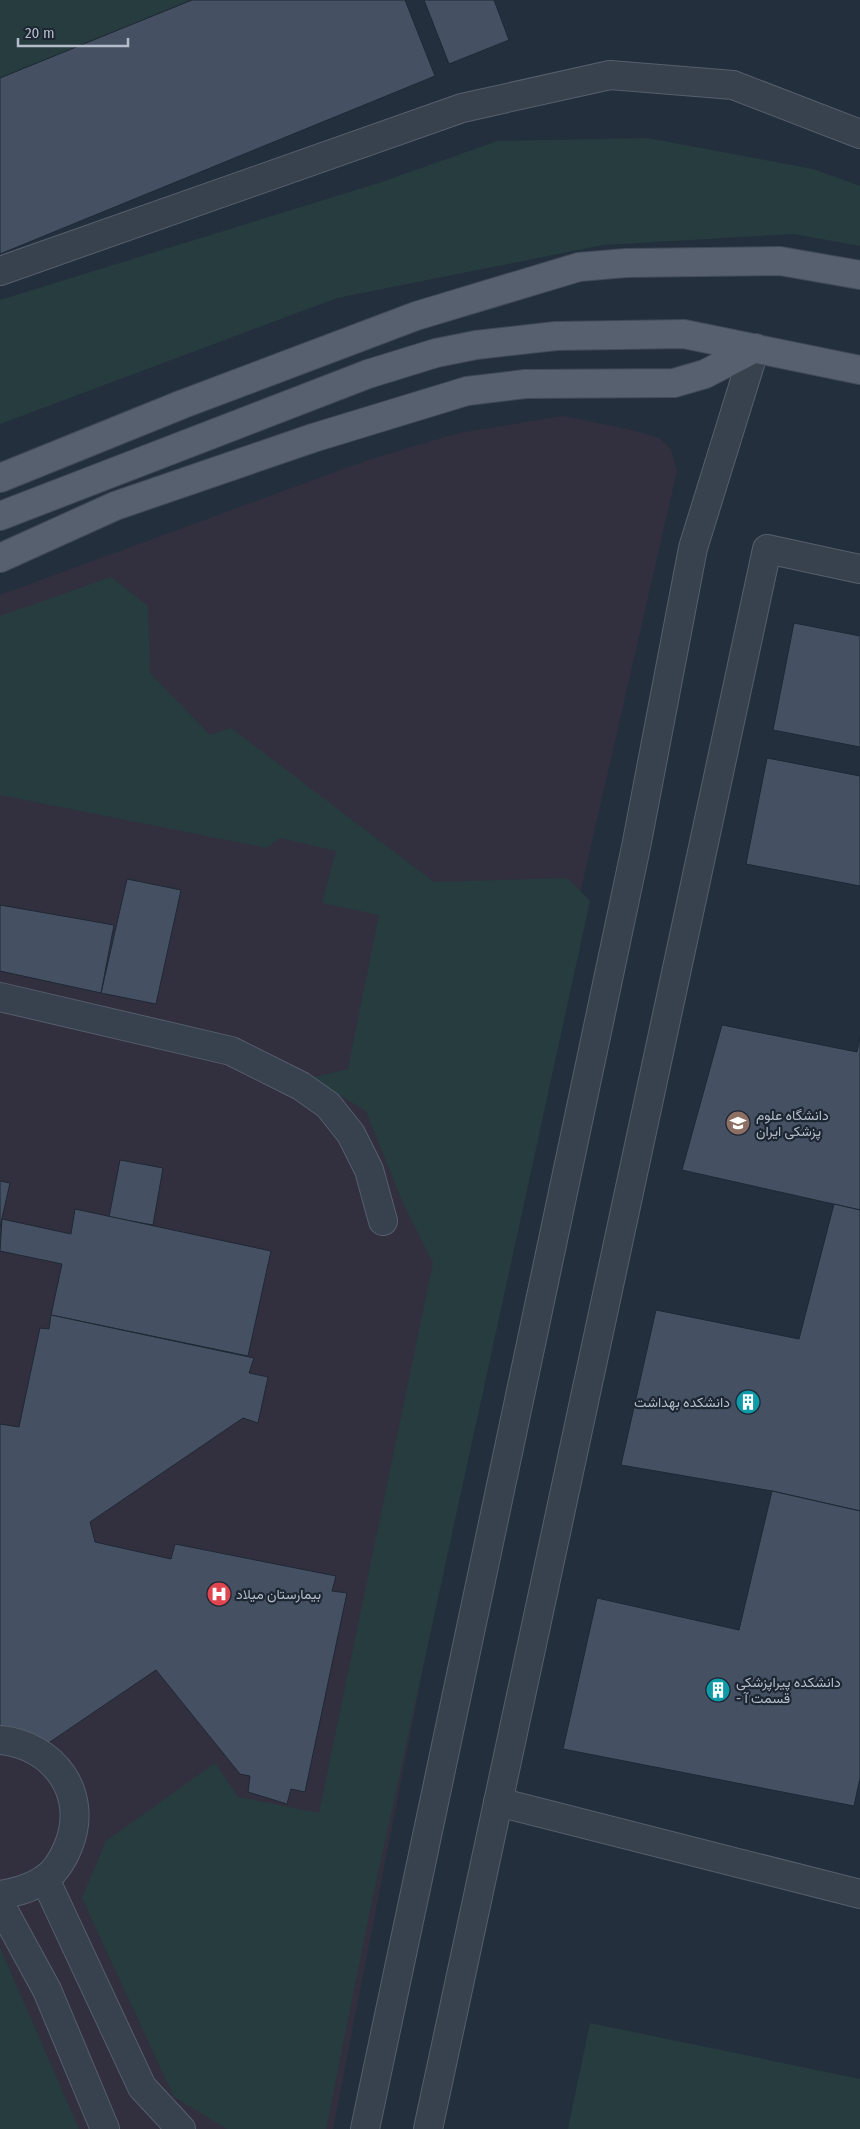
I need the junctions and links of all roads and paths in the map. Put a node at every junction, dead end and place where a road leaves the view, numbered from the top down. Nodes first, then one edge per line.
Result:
1 (860, 134) edge
2 (0, 271) edge
3 (860, 275) edge
4 (755, 348) junction
5 (860, 370) edge
6 (0, 478) edge
7 (0, 516) edge
8 (0, 558) edge
9 (860, 569) edge
10 (0, 997) edge
11 (382, 1220) dead end
12 (0, 1740) edge
13 (498, 1802) junction
14 (45, 1879) junction
15 (0, 1894) edge
16 (860, 1894) edge
17 (0, 1904) edge
18 (105, 2129) edge
19 (181, 2129) edge
20 (365, 2129) edge
21 (428, 2129) edge

1 - 2 lane
3 - 6 main road
4 - 5 main road
4 - 7 main road
4 - 8 main road
4 - 20 lane
9 - 13 lane
10 - 11 lane
12 - 14 lane
13 - 16 lane
13 - 21 lane
14 - 15 lane
14 - 19 lane
17 - 18 lane

